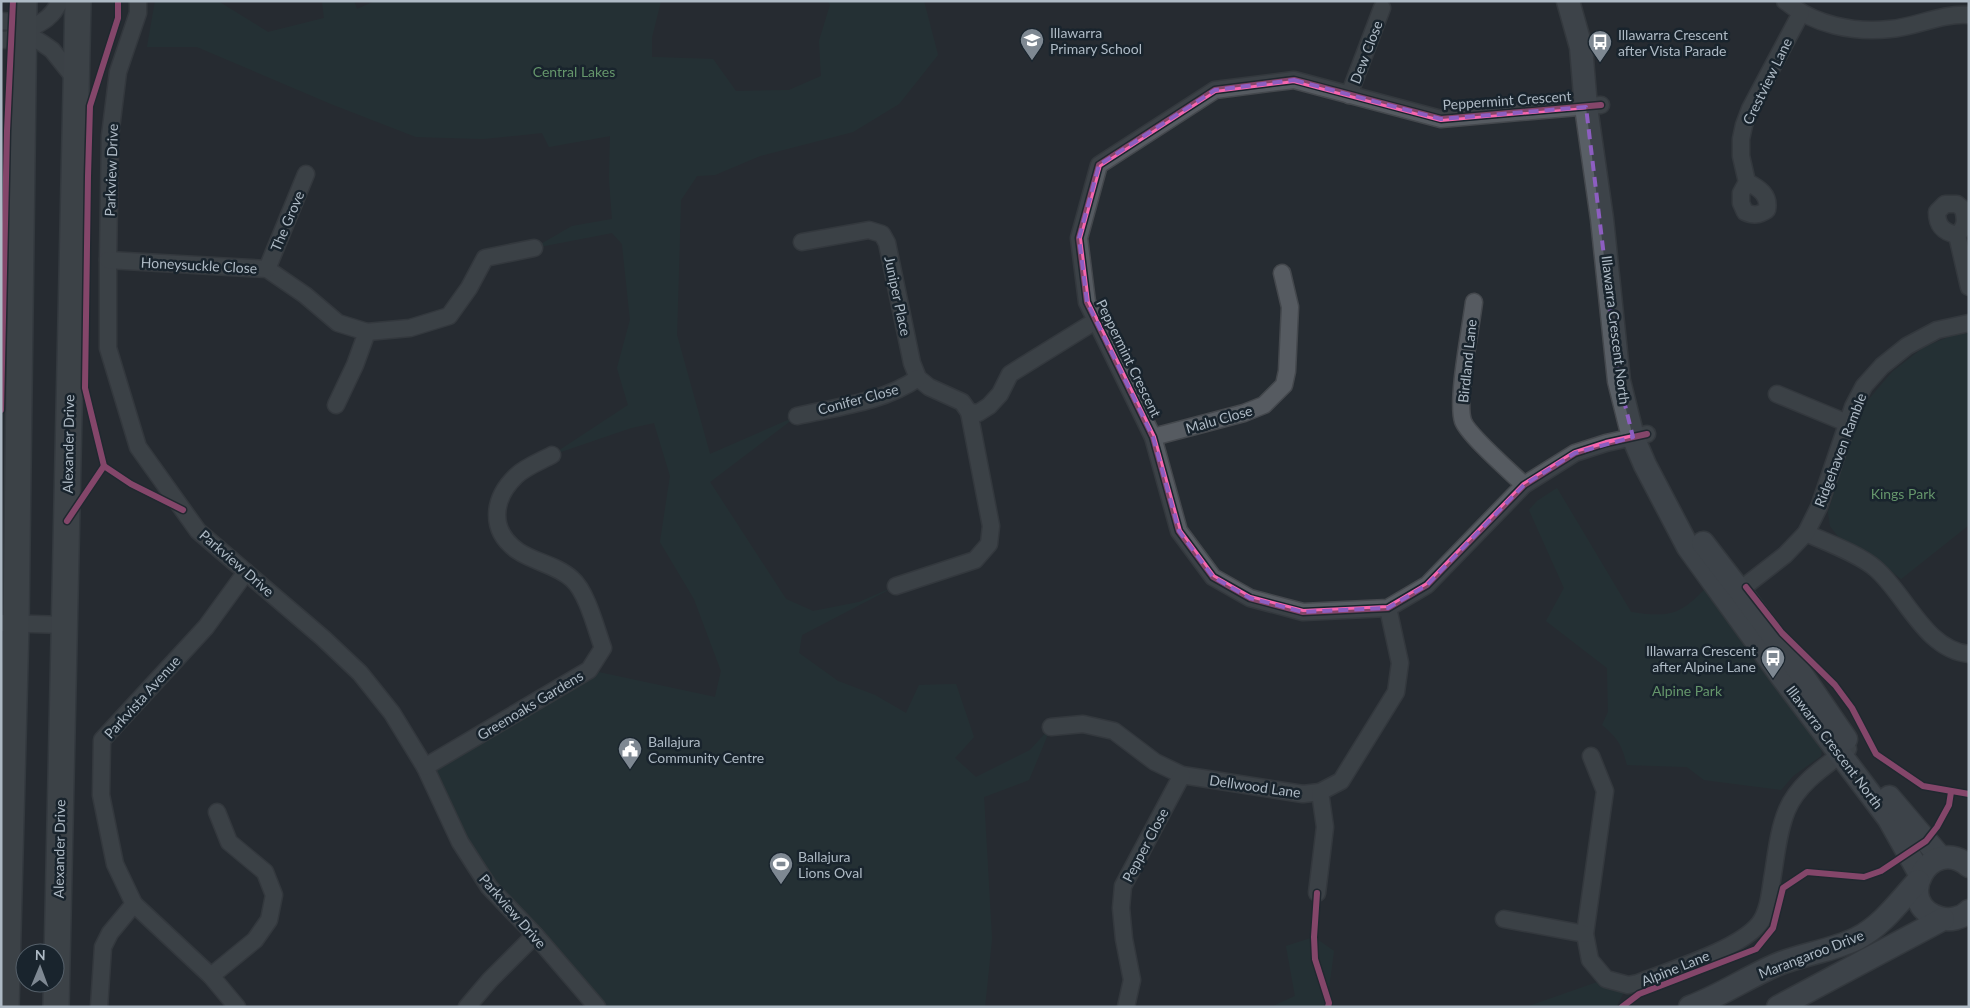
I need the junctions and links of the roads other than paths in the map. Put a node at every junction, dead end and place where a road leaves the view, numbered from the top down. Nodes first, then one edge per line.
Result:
1 (24, 1) edge
2 (60, 1) edge
3 (78, 1) edge
4 (138, 1) edge
5 (1568, 1) edge
6 (1583, 1) edge
7 (1785, 1) edge
8 (1382, 8) dead end
9 (1958, 10) edge
10 (1801, 13) junction
11 (1, 21) edge
12 (12, 36) edge
13 (76, 80) junction
14 (1349, 95) junction
15 (1593, 106) junction
16 (306, 174) dead end
17 (1747, 182) dead end
18 (1957, 235) dead end
19 (802, 242) dead end
20 (534, 248) dead end
21 (108, 260) junction
22 (267, 269) junction
23 (1282, 273) dead end
24 (1969, 287) edge
25 (1474, 302) dead end
26 (1096, 320) junction
27 (1969, 323) edge
28 (367, 332) junction
29 (918, 378) junction
30 (1777, 394) dead end
31 (336, 405) dead end
32 (969, 412) junction
33 (797, 416) dead end
34 (1847, 423) junction
35 (1640, 436) junction
36 (1153, 438) junction
37 (552, 455) dead end
38 (1524, 486) junction
39 (1806, 533) junction
40 (246, 572) junction
41 (896, 586) dead end
42 (1733, 595) junction
43 (1388, 608) junction
44 (8, 623) edge
45 (65, 625) junction
46 (1969, 654) edge
47 (1051, 727) dead end
48 (1846, 751) junction
49 (1591, 756) dead end
50 (425, 767) junction
51 (1182, 775) junction
52 (1320, 792) junction
53 (217, 812) dead end
54 (1957, 857) edge
55 (1919, 878) junction
56 (1317, 893) dead end
57 (134, 904) junction
58 (1968, 915) edge
59 (1504, 918) dead end
60 (1943, 919) junction
61 (1585, 934) junction
62 (535, 935) junction
63 (211, 976) junction
64 (6, 1007) edge
65 (56, 1007) edge
66 (99, 1007) edge
67 (237, 1007) edge
68 (467, 1007) edge
69 (596, 1007) edge
70 (1126, 1007) edge
71 (1690, 1007) edge
72 (1778, 1007) edge

1 - 12 main road
2 - 12 street
3 - 13 main road, Alexander Drive
4 - 21 street, Parkview Drive
5 - 15 main road, Illawarra Crescent North
6 - 15 main road, Illawarra Crescent North
7 - 10 street
8 - 14 street, Dew Close
9 - 10 street
10 - 17 street, Crestview Lane
11 - 12 street
12 - 13 street
12 - 44 main road
13 - 45 main road, Alexander Drive
14 - 15 street, Peppermint Crescent
14 - 26 street, Peppermint Crescent
15 - 35 main road, Illawarra Crescent North
16 - 22 street, The Grove
18 - 24 street
19 - 29 street, Juniper Place
20 - 28 street, Honeysuckle Close
21 - 22 street, Honeysuckle Close
21 - 40 street, Parkview Drive
22 - 28 street, Honeysuckle Close
23 - 36 street, Malu Close
25 - 38 street, Birdland Lane
26 - 32 street
26 - 36 street, Peppermint Crescent
27 - 34 street, Ridgehaven Ramble
28 - 31 street
29 - 32 street
29 - 33 street, Conifer Close
30 - 34 street
32 - 41 street
34 - 39 street, Ridgehaven Ramble
35 - 38 street, Peppermint Crescent
35 - 42 main road, Illawarra Crescent North
36 - 43 street, Peppermint Crescent
37 - 50 street, Greenoaks Gardens
38 - 43 street, Peppermint Crescent
39 - 42 street, Ridgehaven Ramble
39 - 46 street
40 - 50 street, Parkview Drive
40 - 57 street, Parkvista Avenue
42 - 48 main road, Illawarra Crescent North
43 - 52 street, Dellwood Lane
44 - 45 street
44 - 64 main road
45 - 65 main road, Alexander Drive
47 - 51 street, Dellwood Lane
48 - 54 main road, Illawarra Crescent North
48 - 55 main road, Illawarra Crescent North
48 - 61 street, Alpine Lane
49 - 61 street, Alpine Lane
50 - 62 street, Parkview Drive
51 - 52 street, Dellwood Lane
51 - 70 street, Pepper Close
52 - 56 street
53 - 63 street
54 - 55 main road, Marangaroo Drive
55 - 60 main road
55 - 71 main road, Marangaroo Drive
57 - 63 street, Parkvista Avenue
57 - 66 street
58 - 60 main road, Marangaroo Drive
59 - 61 street
60 - 72 main road, Marangaroo Drive
62 - 68 street
62 - 69 street, Parkview Drive
63 - 67 street, Parkvista Avenue

